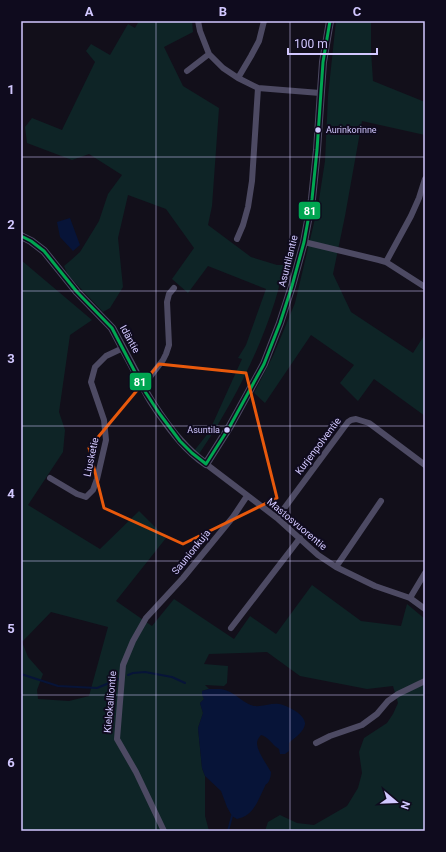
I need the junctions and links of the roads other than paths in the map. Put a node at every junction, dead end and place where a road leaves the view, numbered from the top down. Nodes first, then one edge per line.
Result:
1 (198, 21) edge
2 (264, 21) edge
3 (330, 21) edge
4 (209, 54) junction
5 (187, 71) dead end
6 (238, 78) junction
7 (258, 88) junction
8 (320, 93) junction
9 (425, 179) edge
10 (419, 198) junction
11 (425, 202) edge
12 (21, 236) edge
13 (237, 239) dead end
14 (304, 242) junction
15 (386, 262) junction
16 (425, 287) edge
17 (174, 288) dead end
18 (123, 348) junction
19 (143, 386) junction
20 (206, 464) junction
21 (425, 465) edge
22 (50, 478) dead end
23 (247, 496) junction
24 (381, 501) dead end
25 (277, 518) junction
26 (300, 538) junction
27 (336, 567) junction
28 (425, 573) edge
29 (410, 598) junction
30 (425, 608) edge
31 (146, 618) joint
32 (231, 628) dead end
33 (425, 681) edge
34 (316, 743) dead end
35 (164, 831) edge

1 - 4 street
2 - 6 street
3 - 8 street, Asuntilantie
4 - 5 street
4 - 6 street
6 - 7 street
7 - 8 street
7 - 13 street
8 - 14 street, Asuntilantie
9 - 10 street
10 - 11 street
10 - 15 street
12 - 18 street, Idäntie
14 - 15 street
14 - 20 street, Asuntilantie
15 - 16 street
17 - 19 street
18 - 19 street, Idäntie
18 - 22 street, Liusketie
19 - 20 street, Idäntie
20 - 23 street, Mastosvuorentie
21 - 25 street, Kurjenpolventie
23 - 25 street, Mastosvuorentie
23 - 31 street, Saunionkuja
24 - 27 street
25 - 26 street, Mastosvuorentie
26 - 27 street, Mastosvuorentie
26 - 32 street
27 - 29 street, Mastosvuorentie
28 - 29 street
29 - 30 street, Mastosvuorentie
31 - 35 street, Kielokalliontie
33 - 34 street

